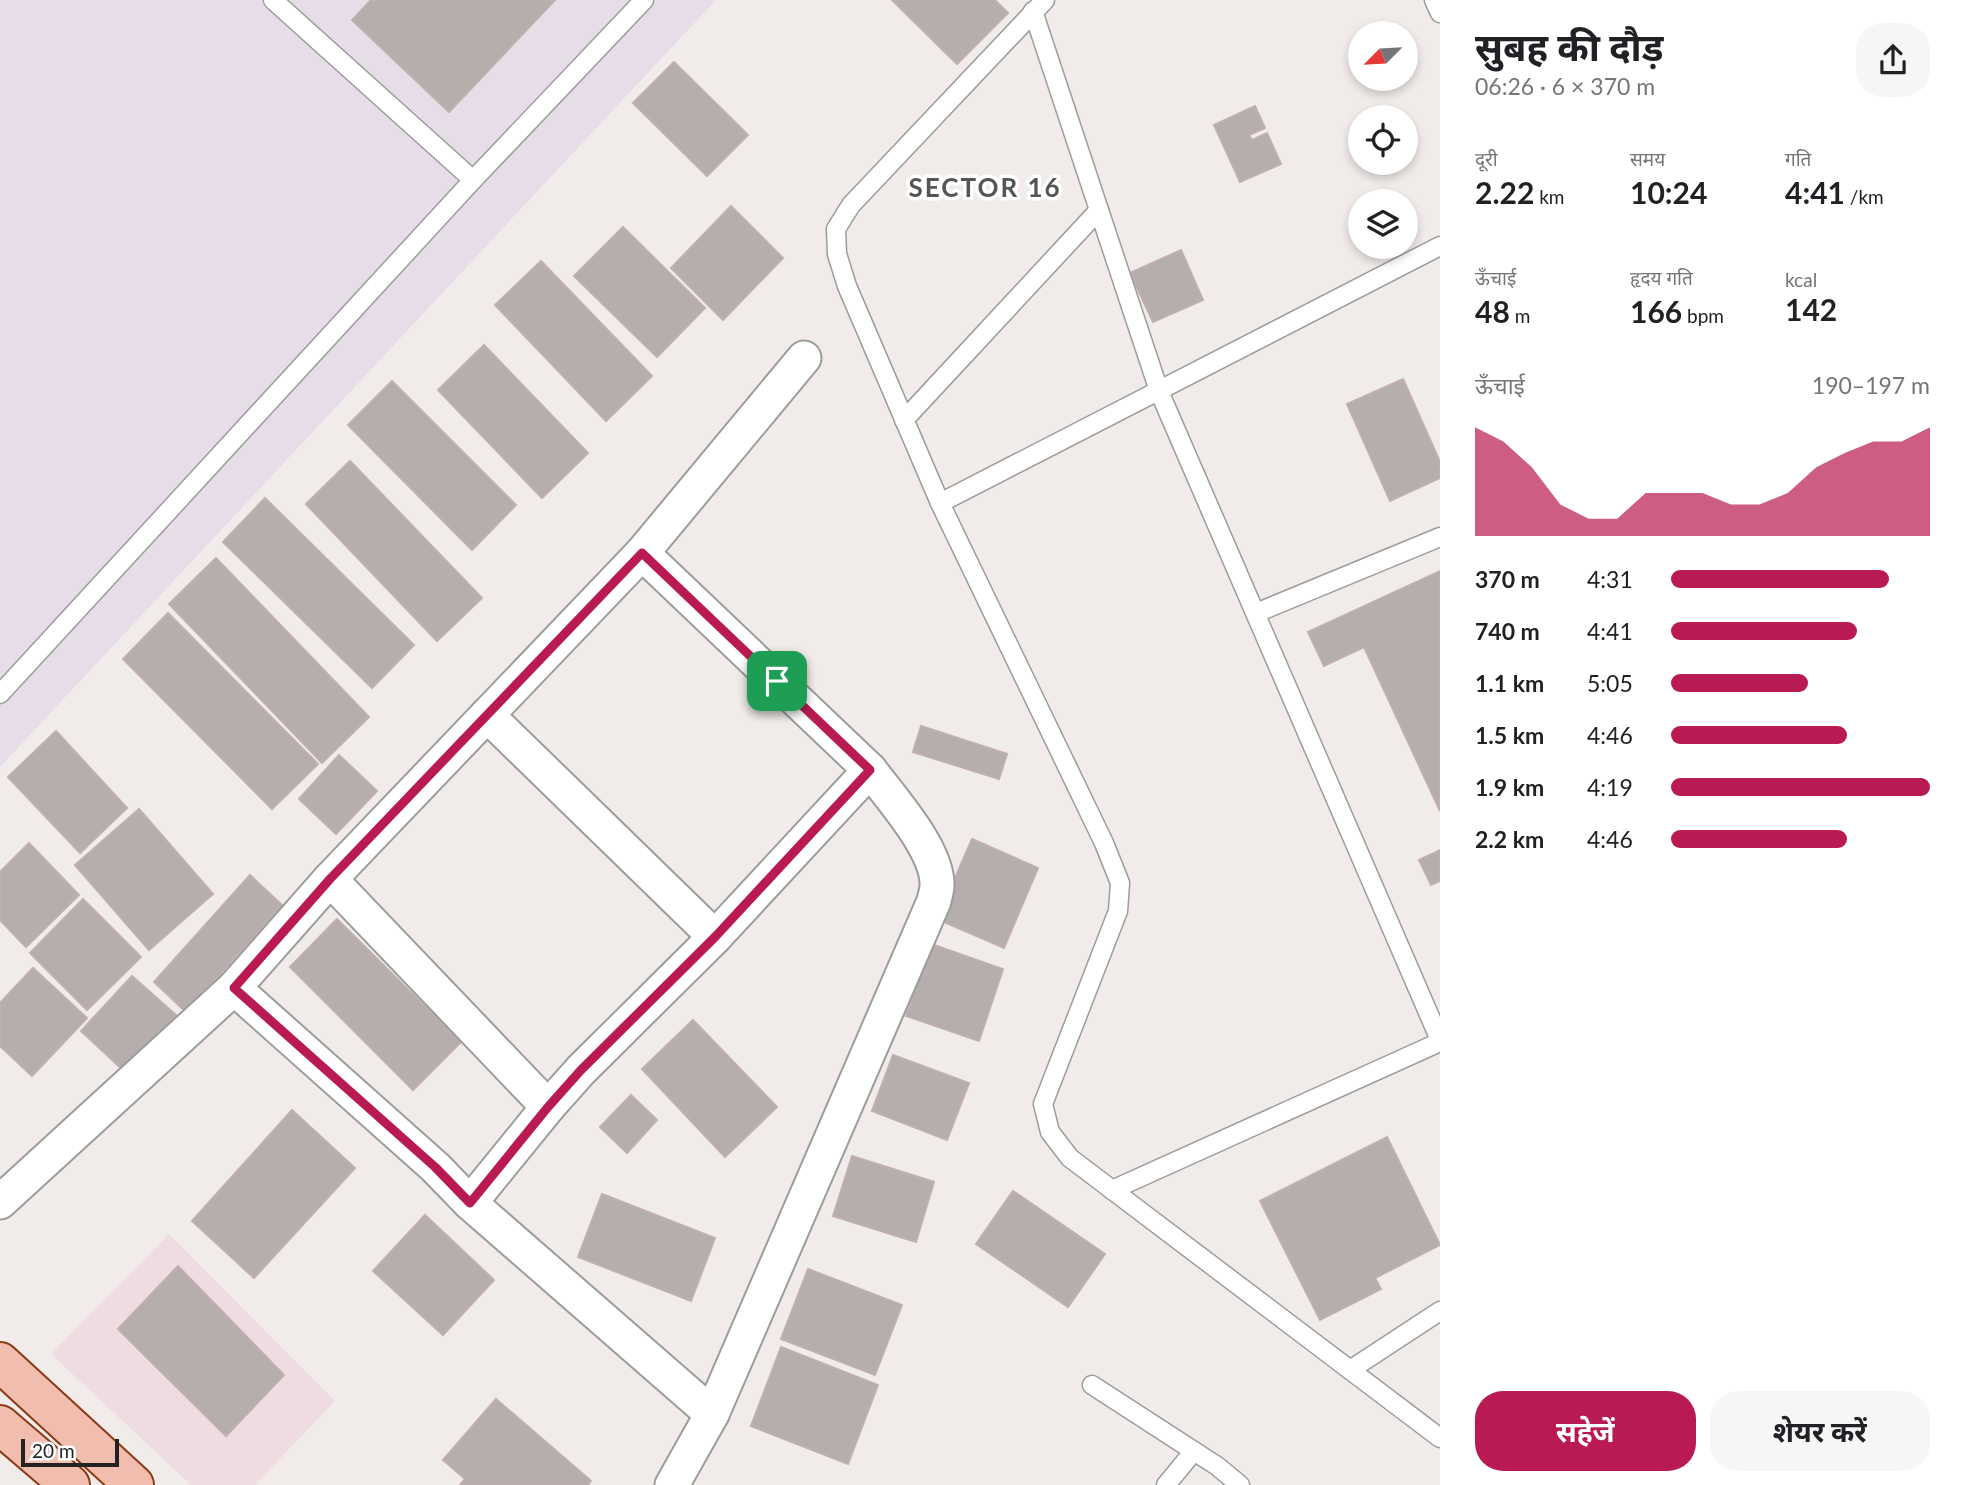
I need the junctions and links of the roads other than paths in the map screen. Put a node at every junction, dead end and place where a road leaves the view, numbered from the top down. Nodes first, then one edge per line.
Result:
1 (274, 0) edge
2 (644, 0) edge
3 (1434, 0) edge
4 (1039, 5) edge
5 (1440, 13) edge
6 (473, 180) junction
7 (1100, 210) junction
8 (1440, 246) edge
9 (804, 358) dead end
10 (1159, 391) junction
11 (904, 420) junction
12 (940, 503) junction
13 (1440, 537) edge
14 (642, 553) junction
15 (1256, 613) junction
16 (0, 694) edge
17 (487, 715) junction
18 (870, 770) junction
19 (330, 879) junction
20 (715, 937) junction
21 (234, 988) junction
22 (1440, 1041) edge
23 (548, 1107) junction
24 (1112, 1190) junction
25 (0, 1202) edge
26 (470, 1203) junction
27 (1440, 1311) edge
28 (0, 1362) edge
29 (1350, 1370) junction
30 (1092, 1385) dead end
31 (712, 1414) junction
32 (0, 1425) edge
33 (1440, 1438) edge
34 (1194, 1451) junction
35 (70, 1485) edge
36 (135, 1485) edge
37 (672, 1485) edge
38 (1166, 1485) edge
39 (1240, 1485) edge

1 - 6 lane
2 - 6 lane
3 - 5 lane
4 - 7 lane
4 - 11 lane
6 - 16 lane
7 - 10 lane
7 - 11 lane
8 - 10 lane
9 - 14 street
10 - 12 lane
10 - 15 lane
11 - 12 lane
12 - 24 lane
13 - 15 lane
14 - 17 street
14 - 18 street
15 - 22 lane
17 - 19 street
17 - 20 street
18 - 20 street
18 - 31 street
19 - 21 street
19 - 23 street
20 - 23 street
21 - 25 street
21 - 26 street
22 - 24 lane
23 - 26 street
24 - 29 lane
26 - 31 street
27 - 29 lane
28 - 36 main road
29 - 33 lane
30 - 34 lane
31 - 37 street
32 - 35 main road
34 - 38 lane
34 - 39 lane

